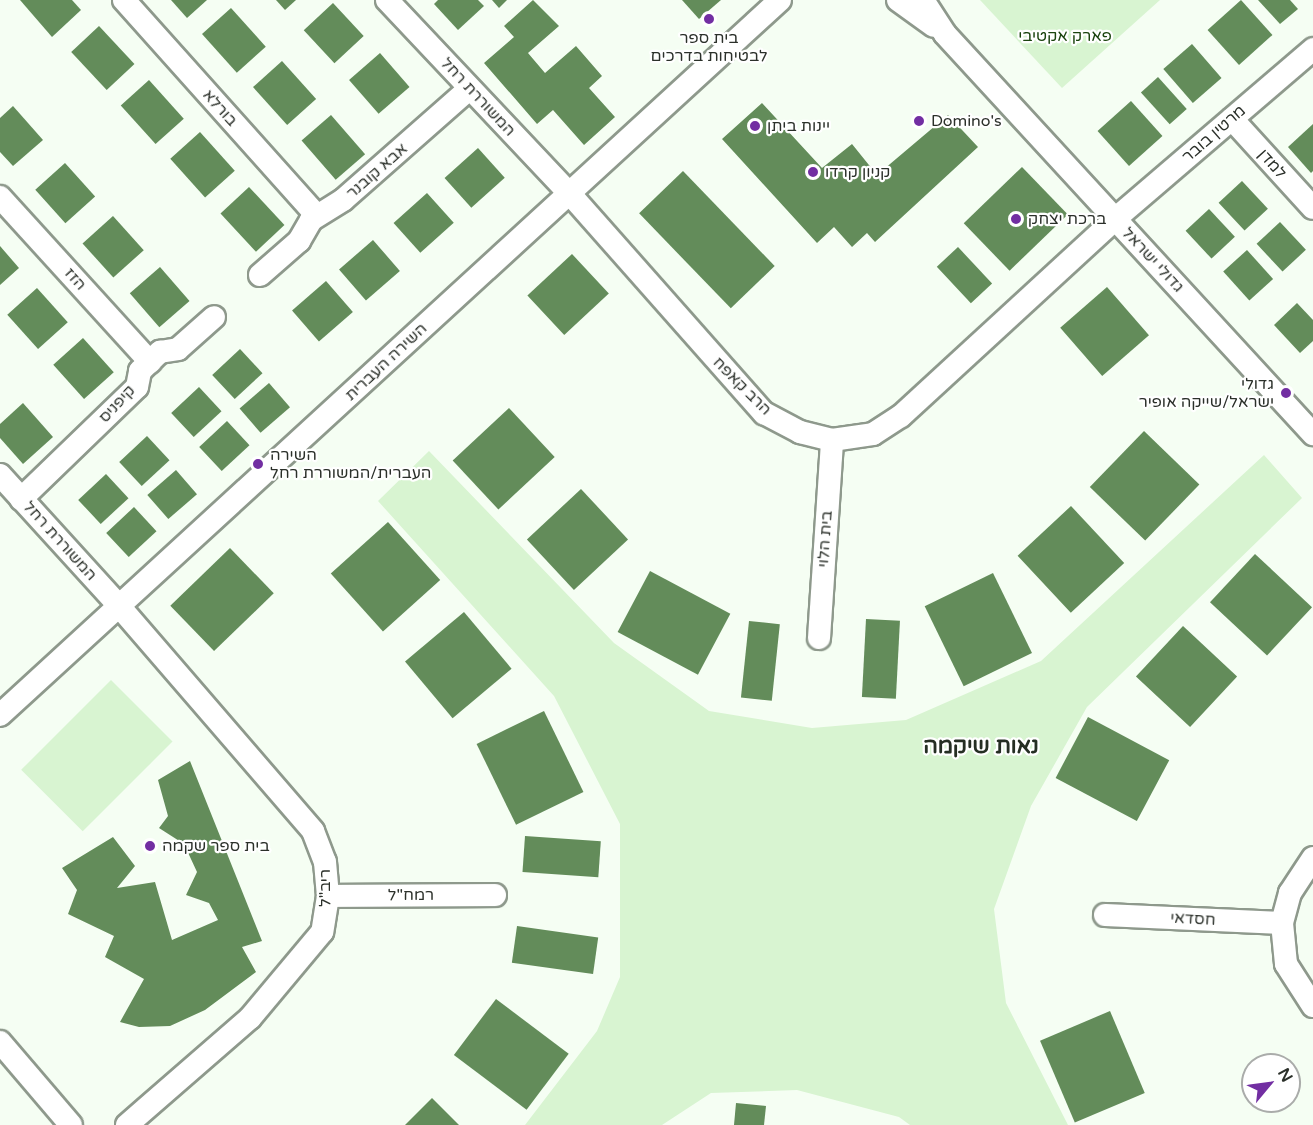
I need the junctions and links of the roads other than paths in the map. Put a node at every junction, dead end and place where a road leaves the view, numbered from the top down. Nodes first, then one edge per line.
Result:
1 (124, 0) edge
2 (387, 0) edge
3 (897, 0) edge
4 (923, 0) edge
5 (779, 3) edge
6 (945, 34) junction
7 (1313, 49) edge
8 (469, 89) junction
9 (1232, 119) junction
10 (570, 194) junction
11 (0, 197) edge
12 (1313, 208) edge
13 (316, 215) junction
14 (1115, 219) junction
15 (260, 275) dead end
16 (214, 317) dead end
17 (150, 362) junction
18 (1313, 434) edge
19 (832, 440) junction
20 (0, 475) edge
21 (21, 499) junction
22 (119, 606) junction
23 (819, 638) dead end
24 (0, 715) edge
25 (1313, 858) edge
26 (495, 895) dead end
27 (328, 896) junction
28 (1105, 915) dead end
29 (1282, 923) junction
30 (1313, 1006) edge
31 (0, 1042) edge
32 (71, 1125) edge
33 (127, 1125) edge

1 - 13 street, בורלא
2 - 8 street, המשוררת רחל
3 - 6 street, גדולי ישראל
4 - 6 street, גדולי ישראל
5 - 10 street, השירה העברית
6 - 14 street, גדולי ישראל
7 - 9 street, מרטין בובר
8 - 10 street, המשוררת רחל
8 - 13 street, אבא קובנר
9 - 12 street, למדן
9 - 14 street, מרטין בובר
10 - 19 street, הרב קאפח
10 - 22 street, השירה העברית
11 - 17 street, הזז
13 - 15 street, אבא קובנר
14 - 18 street, גדולי ישראל
14 - 19 street, הרב קאפח
16 - 17 street
17 - 21 street, קיפניס
19 - 23 street, בית הלוי
20 - 21 street, המשוררת רחל
21 - 22 street, המשוררת רחל
22 - 24 street, השירה העברית
22 - 27 street, ריב"ל
25 - 29 street
26 - 27 street, רמח"ל
27 - 33 street, ריב"ל
28 - 29 street, חסדאי
29 - 30 street
31 - 32 street

